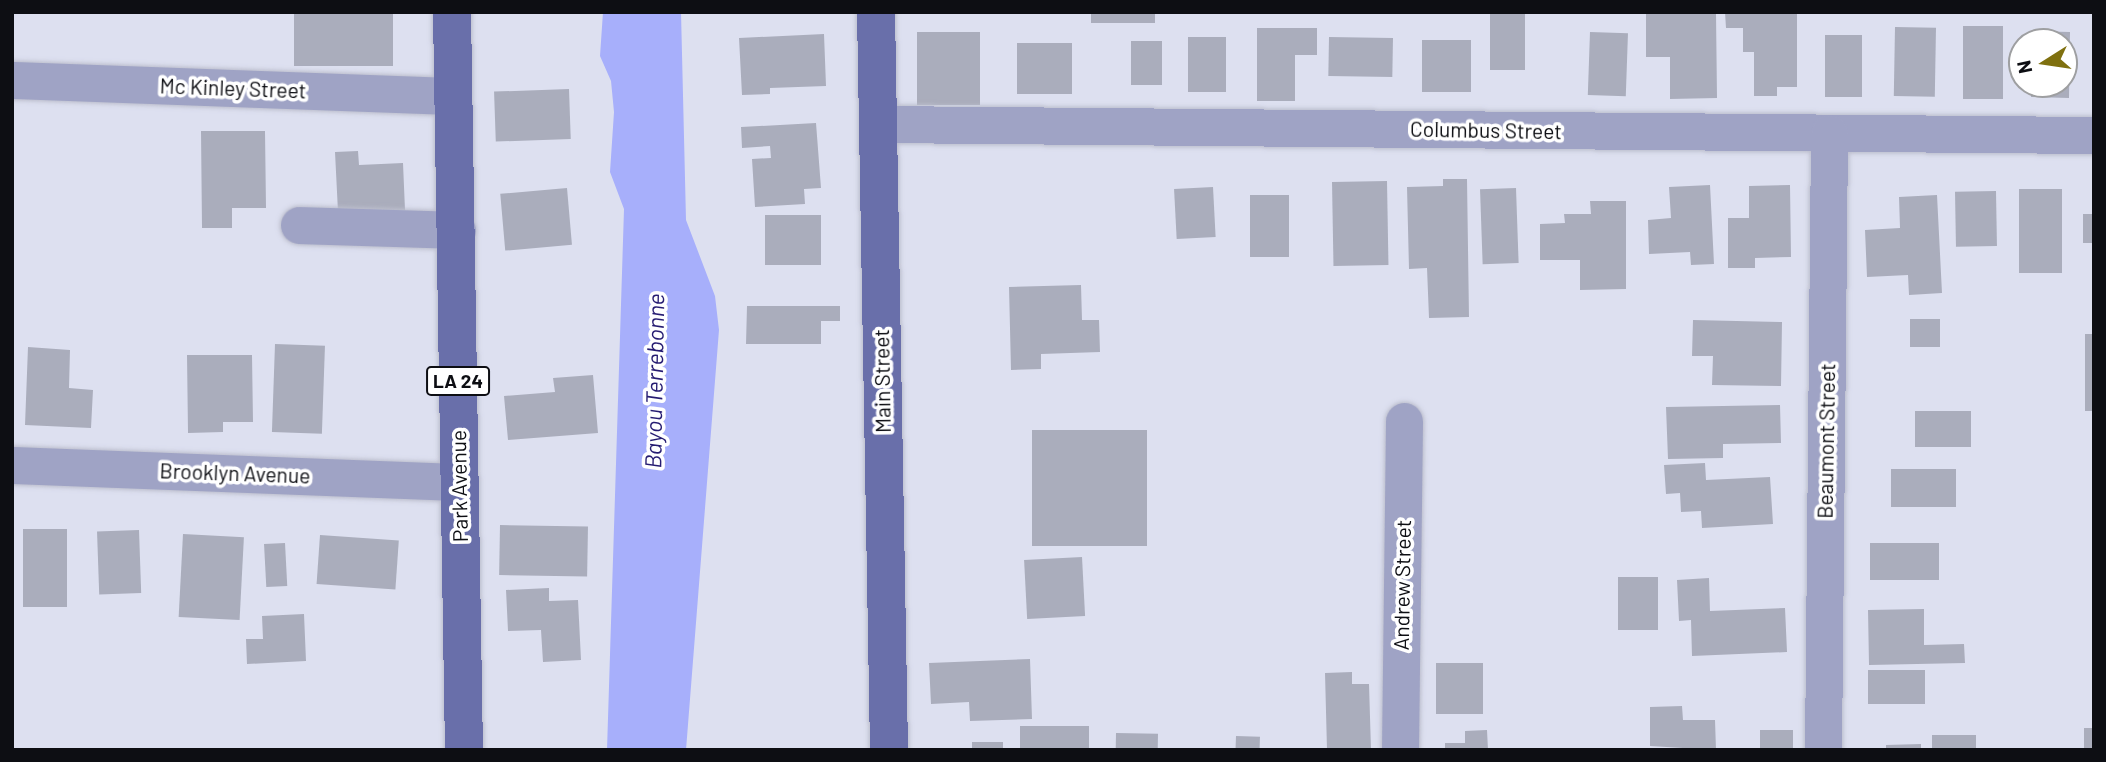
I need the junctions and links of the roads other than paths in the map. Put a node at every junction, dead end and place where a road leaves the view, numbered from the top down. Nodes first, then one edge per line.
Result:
1 (452, 12) edge
2 (876, 12) edge
3 (12, 80) edge
4 (453, 96) junction
5 (878, 124) junction
6 (1829, 133) junction
7 (2094, 135) edge
8 (299, 225) dead end
9 (457, 230) junction
10 (1404, 421) dead end
11 (12, 465) edge
12 (458, 482) junction
13 (464, 750) edge
14 (889, 750) edge
15 (1400, 750) edge
16 (1823, 750) edge

1 - 4 main road, Park Avenue / LA 24
2 - 5 main road, Main Street
3 - 4 street, Mc Kinley Street
4 - 9 main road, Park Avenue / LA 24
5 - 6 street, Columbus Street
5 - 14 main road, Main Street
6 - 7 street, Columbus Street
6 - 16 street, Beaumont Street
8 - 9 street
9 - 12 main road, Park Avenue / LA 24
10 - 15 street, Andrew Street
11 - 12 street, Brooklyn Avenue
12 - 13 main road, Park Avenue / LA 24

